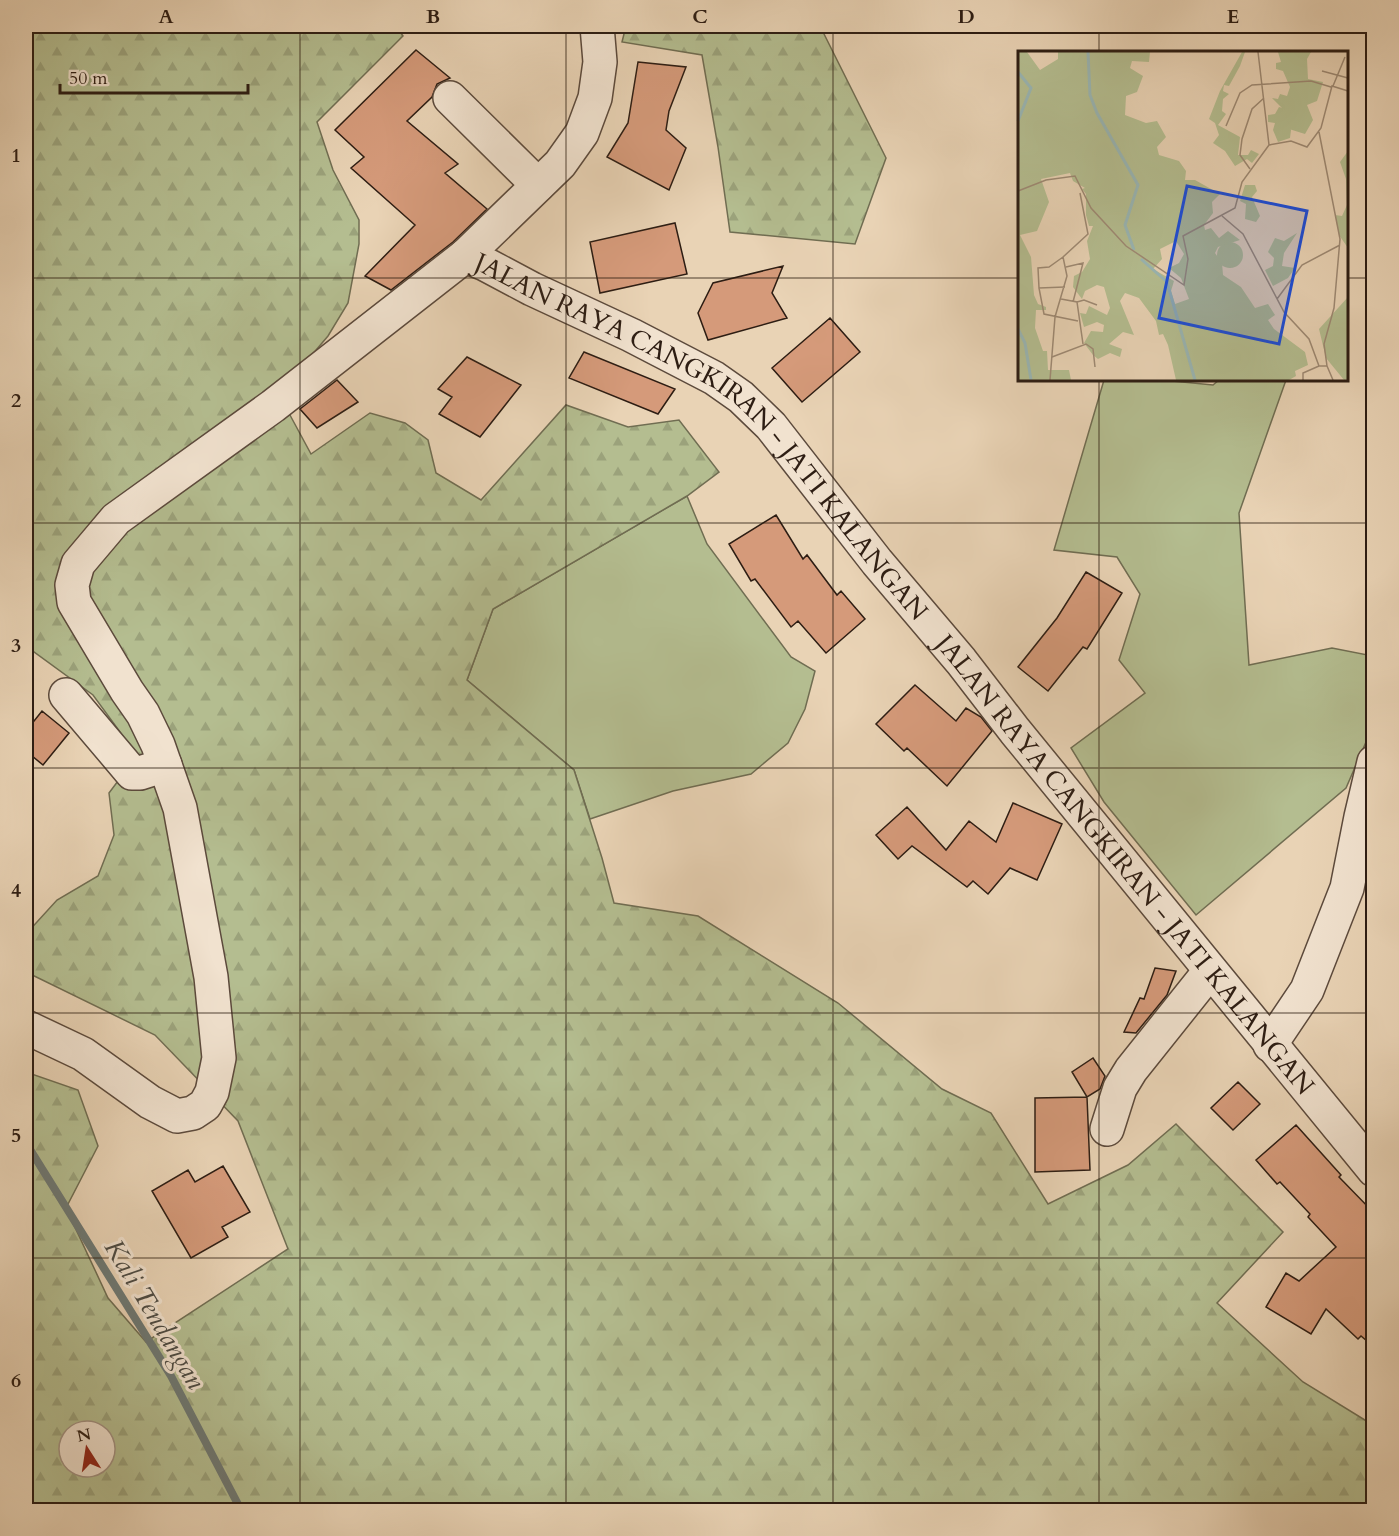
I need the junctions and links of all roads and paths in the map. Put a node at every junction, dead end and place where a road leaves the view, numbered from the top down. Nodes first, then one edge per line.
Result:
1 (597, 26) edge
2 (450, 98) dead end
3 (538, 185) junction
4 (465, 256) junction
5 (66, 694) dead end
6 (1374, 762) edge
7 (165, 765) junction
8 (1210, 971) junction
9 (26, 1027) edge
10 (1270, 1045) junction
11 (1107, 1129) dead end
12 (1374, 1170) edge

1 - 3 street
2 - 3 street
3 - 4 street
4 - 7 street, JALAN RAYA CANGKIRAN - JATI KALANGAN
4 - 8 street, JALAN RAYA CANGKIRAN - JATI KALANGAN
5 - 7 street
6 - 10 street
7 - 9 street, JALAN RAYA CANGKIRAN - JATI KALANGAN
8 - 10 street, JALAN RAYA CANGKIRAN - JATI KALANGAN
8 - 11 street
10 - 12 street, JALAN RAYA CANGKIRAN - JATI KALANGAN

